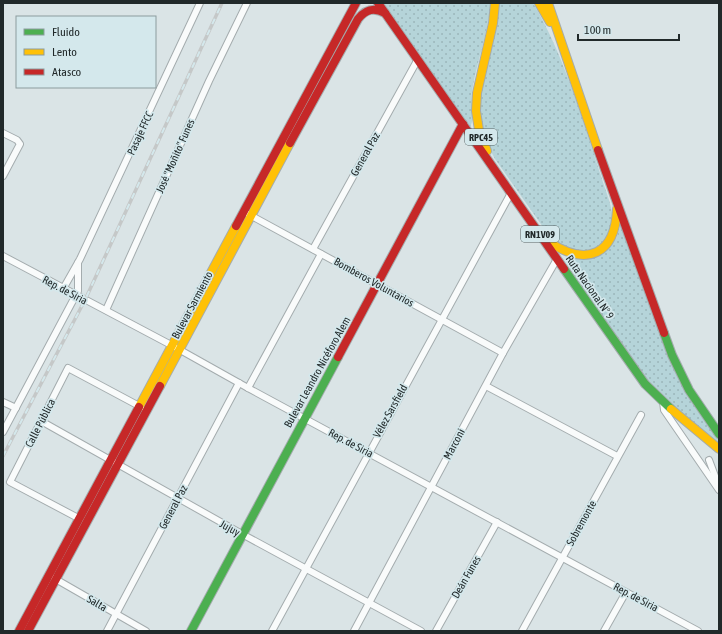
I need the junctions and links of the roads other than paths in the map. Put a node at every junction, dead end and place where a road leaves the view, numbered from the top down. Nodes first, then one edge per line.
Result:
1 (200, 3) edge
2 (247, 3) edge
3 (356, 3) edge
4 (378, 3) edge
5 (495, 3) edge
6 (540, 3) edge
7 (548, 3) edge
8 (386, 13) junction
9 (352, 21) junction
10 (418, 59) junction
11 (568, 64) junction
12 (463, 124) junction
13 (3, 133) edge
14 (3, 176) edge
15 (502, 180) junction
16 (511, 193) junction
17 (614, 194) junction
18 (249, 214) junction
19 (541, 236) junction
20 (313, 249) junction
21 (321, 254) junction
22 (5, 257) edge
23 (557, 259) junction
24 (78, 262) junction
25 (3, 264) edge
26 (378, 283) junction
27 (64, 289) junction
28 (76, 296) junction
29 (106, 310) junction
30 (441, 319) junction
31 (177, 348) junction
32 (503, 353) junction
33 (239, 383) junction
34 (486, 386) junction
35 (248, 388) junction
36 (3, 402) edge
37 (663, 402) junction
38 (141, 407) junction
39 (16, 408) junction
40 (641, 415) dead end
41 (304, 418) junction
42 (41, 421) junction
43 (3, 432) edge
44 (719, 434) edge
45 (719, 449) edge
46 (368, 453) junction
47 (617, 456) junction
48 (709, 460) dead end
49 (115, 462) junction
50 (432, 487) junction
51 (719, 488) edge
52 (177, 498) junction
53 (80, 519) junction
54 (497, 522) junction
55 (242, 534) junction
56 (562, 558) junction
57 (306, 569) junction
58 (53, 577) junction
59 (626, 592) junction
60 (369, 603) junction
61 (116, 614) junction
62 (690, 629) edge
63 (19, 631) edge
64 (28, 631) edge
65 (107, 631) edge
66 (146, 631) edge
67 (191, 631) edge
68 (272, 631) edge
69 (354, 631) edge
70 (421, 631) edge
71 (436, 631) edge
72 (522, 631) edge
73 (604, 631) edge
74 (698, 631) edge

1 - 24 street, Pasaje FFCC
2 - 29 street, José "Moñito" Funes
3 - 9 main road, Bulevar Sarmiento
4 - 8 main road, Ruta Nacional Nº 9 / RN1V09
5 - 15 main road, RPC45
6 - 11 main road
7 - 11 main road, RN1V09
8 - 9 main road, Bulevar Sarmiento
8 - 10 main road, Ruta Nacional Nº 9 / RN1V09
9 - 18 main road, Bulevar Sarmiento
10 - 12 main road, Ruta Nacional Nº 9 / RN1V09
10 - 20 street, General Paz
11 - 17 main road, RN1V09
12 - 15 main road, Ruta Nacional Nº 9 / RN1V09
12 - 26 main road, Bulevar Leandro Nicéforo Alem
13 - 14 street
15 - 16 main road, Ruta Nacional Nº 9 / RN1V09
16 - 19 main road, Ruta Nacional Nº 9 / RN1V09
16 - 30 street, Vélez Sarsfield
17 - 19 main road, RN1V09
17 - 44 main road, RN1V09
18 - 20 street, Bomberos Voluntarios
18 - 31 main road, Bulevar Sarmiento
19 - 23 main road, Ruta Nacional Nº 9 / RN1V09
20 - 21 street, Bomberos Voluntarios
21 - 26 street, Bomberos Voluntarios
21 - 35 street
22 - 25 street
22 - 27 street, Rep. de Siria
23 - 32 street, Marconi
23 - 37 main road, Ruta Nacional Nº 9 / RN1V09
24 - 27 street, Pasaje FFCC
24 - 28 street, Pasaje FFCC
26 - 30 street, Bomberos Voluntarios
26 - 41 main road, Bulevar Leandro Nicéforo Alem
27 - 28 street, Rep. de Siria
28 - 29 street, Rep. de Siria
28 - 39 street, Pasaje FFCC
29 - 31 street, Rep. de Siria
30 - 32 street, Bomberos Voluntarios
30 - 46 street, Vélez Sarsfield
31 - 33 street, Rep. de Siria
31 - 38 main road, Bulevar Sarmiento
31 - 49 main road, Bulevar Sarmiento
32 - 34 street, Marconi
33 - 35 street, Rep. de Siria
33 - 52 street, General Paz
34 - 47 street
34 - 50 street, Marconi
35 - 41 street, Rep. de Siria
36 - 39 street
37 - 45 main road, Ruta Nacional Nº 9 / RN1V09
37 - 51 street
38 - 42 street, Calle Pública
38 - 49 main road, Bulevar Sarmiento
39 - 43 street, Pasaje FFCC
40 - 47 street, Sobremonte
41 - 46 street, Rep. de Siria
41 - 55 main road, Bulevar Leandro Nicéforo Alem
42 - 49 street, Jujuy
42 - 53 street, Calle Pública
46 - 50 street, Rep. de Siria
46 - 57 street, Vélez Sarsfield
47 - 56 street, Sobremonte
48 - 51 street
49 - 52 street, Jujuy
49 - 53 main road, Bulevar Sarmiento
49 - 58 main road, Bulevar Sarmiento
50 - 54 street, Rep. de Siria
50 - 60 street, Marconi
52 - 55 street, Jujuy
52 - 61 street, General Paz
53 - 58 main road, Bulevar Sarmiento
54 - 56 street, Rep. de Siria
54 - 71 street, Deán Funes
55 - 57 street, Jujuy
55 - 67 main road, Bulevar Leandro Nicéforo Alem
56 - 59 street, Rep. de Siria
56 - 72 street, Sobremonte
57 - 60 street, Jujuy
57 - 68 street, Vélez Sarsfield
58 - 61 street, Salta
58 - 63 main road, Bulevar Sarmiento
58 - 64 main road, Bulevar Sarmiento
59 - 62 street, Rep. de Siria
59 - 73 street
60 - 69 street, Marconi
60 - 70 street, Jujuy
61 - 65 street, General Paz
61 - 66 street, Salta
62 - 74 street, Rep. de Siria

